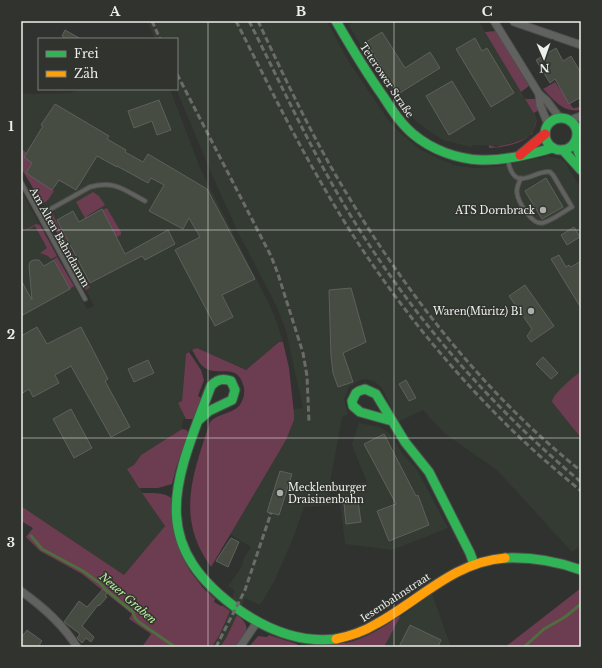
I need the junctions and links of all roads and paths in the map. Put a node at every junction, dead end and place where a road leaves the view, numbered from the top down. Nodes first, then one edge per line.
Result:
1 (336, 21) edge
2 (494, 21) edge
3 (514, 22) dead end
4 (581, 45) edge
5 (539, 94) junction
6 (581, 116) edge
7 (559, 117) junction
8 (570, 120) junction
9 (548, 124) junction
10 (580, 131) edge
11 (545, 134) junction
12 (576, 142) junction
13 (553, 148) junction
14 (563, 150) junction
15 (520, 155) junction
16 (508, 158) junction
17 (581, 159) edge
18 (581, 170) edge
19 (521, 178) junction
20 (21, 182) edge
21 (145, 201) dead end
22 (40, 215) junction
23 (85, 299) dead end
24 (199, 420) junction
25 (392, 422) dead end
26 (474, 564) junction
27 (581, 570) edge
28 (21, 592) edge
29 (257, 622) junction
30 (77, 647) edge
31 (240, 647) edge

1 - 16 street, Teterower Straße
2 - 5 street
3 - 4 street
5 - 7 street
5 - 9 street
6 - 8 street
7 - 8 street
7 - 9 street
8 - 10 street
9 - 11 street
10 - 12 street
11 - 13 street
11 - 15 street, Teterower Straße
12 - 14 street
12 - 17 street
13 - 14 street, Teterower Straße
13 - 15 street, Teterower Straße
14 - 18 street
15 - 16 street, Teterower Straße
16 - 19 lane
19 - 19 lane
20 - 22 lane, Am Alten Bahndamm
21 - 22 lane
22 - 23 lane, Am Alten Bahndamm
24 - 24 street, Iesenbahnstraat
24 - 29 street, Iesenbahnstraat
25 - 26 street
26 - 27 street, Iesenbahnstraat
26 - 29 street, Iesenbahnstraat
28 - 30 street
29 - 31 street

